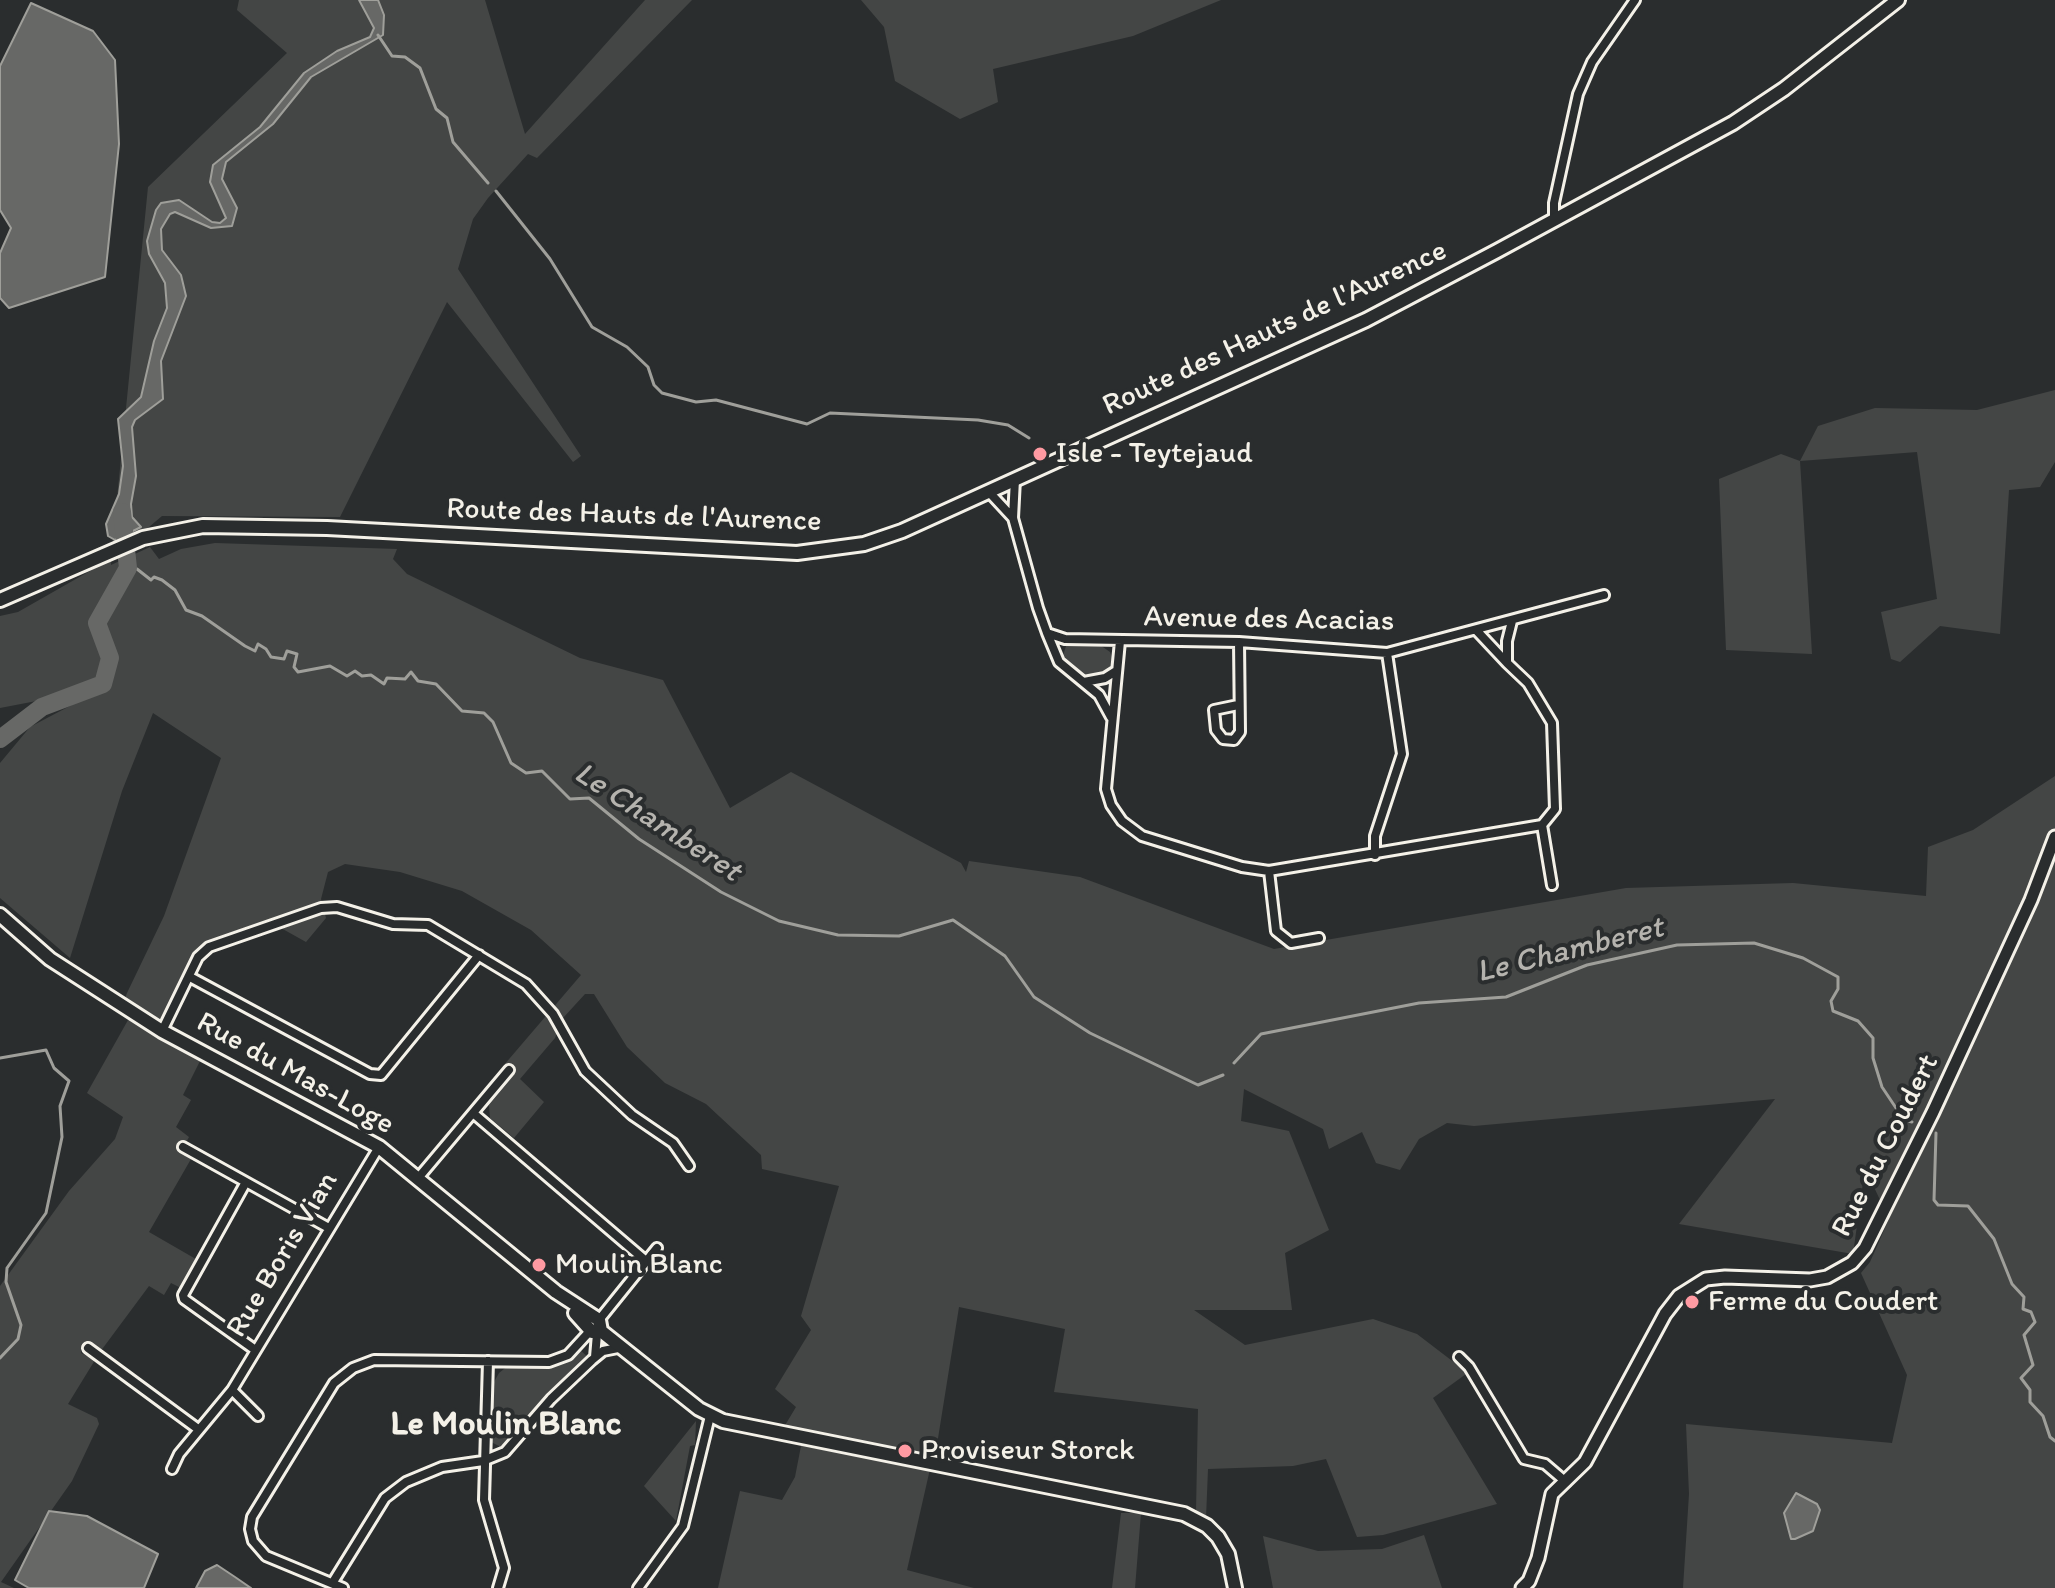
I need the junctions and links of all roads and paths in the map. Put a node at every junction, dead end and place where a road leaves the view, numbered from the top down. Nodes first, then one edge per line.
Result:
1 (1635, 0) edge
2 (1898, 0) edge
3 (1554, 221) junction
4 (1015, 478) junction
5 (988, 491) junction
6 (1013, 518) junction
7 (1604, 595) dead end
8 (0, 600) edge
9 (1512, 621) junction
10 (1477, 631) junction
11 (1047, 633) junction
12 (1120, 641) junction
13 (1239, 642) junction
14 (1387, 653) junction
15 (1507, 663) junction
16 (1116, 671) junction
17 (1084, 682) junction
18 (1238, 705) junction
19 (1111, 718) junction
20 (1542, 825) junction
21 (2055, 837) edge
22 (1375, 855) junction
23 (1269, 871) junction
24 (1552, 885) dead end
25 (0, 915) edge
26 (1319, 938) dead end
27 (479, 955) junction
28 (190, 977) junction
29 (162, 1031) junction
30 (509, 1070) dead end
31 (473, 1113) junction
32 (183, 1147) dead end
33 (379, 1147) junction
34 (689, 1166) dead end
35 (419, 1177) junction
36 (246, 1182) junction
37 (327, 1227) junction
38 (657, 1248) dead end
39 (646, 1261) junction
40 (595, 1327) junction
41 (623, 1347) junction
42 (88, 1348) dead end
43 (254, 1349) junction
44 (595, 1357) junction
45 (1459, 1357) dead end
46 (488, 1361) junction
47 (232, 1390) junction
48 (258, 1416) dead end
49 (710, 1416) junction
50 (198, 1429) junction
51 (483, 1461) junction
52 (172, 1469) dead end
53 (1566, 1482) junction
54 (333, 1582) junction
55 (343, 1588) edge
56 (498, 1588) edge
57 (638, 1588) edge
58 (1235, 1588) edge
59 (1522, 1588) edge

1 - 3 street
2 - 3 main road, Route des Hauts de l'Aurence
3 - 4 main road, Route des Hauts de l'Aurence
4 - 5 main road, Route des Hauts de l'Aurence
4 - 6 street
5 - 6 street
5 - 8 main road, Route des Hauts de l'Aurence
6 - 11 street
7 - 9 street, Avenue des Acacias
9 - 10 street, Avenue des Acacias
9 - 15 street
10 - 14 street, Avenue des Acacias
10 - 15 street
11 - 12 street, Avenue des Acacias
11 - 17 street
12 - 13 street, Avenue des Acacias
12 - 16 street
13 - 14 street, Avenue des Acacias
13 - 18 street
14 - 22 street
15 - 20 street
16 - 17 street
16 - 19 street
17 - 19 street
18 - 18 street
19 - 23 street
20 - 22 street
20 - 24 street
21 - 53 street, Rue du Coudert
22 - 23 street
23 - 26 street
25 - 29 main road, Rue du Mas-Loge
27 - 28 street
27 - 28 street
27 - 34 street
28 - 29 street
29 - 33 main road, Rue du Mas-Loge
30 - 31 street
31 - 35 street
31 - 39 street
32 - 36 street
33 - 35 main road, Rue du Mas-Loge
33 - 37 street, Rue Boris Vian
35 - 40 main road, Rue du Mas-Loge
36 - 37 street
36 - 43 street
37 - 43 street, Rue Boris Vian
38 - 39 street
39 - 40 street
40 - 41 main road, Rue du Mas-Loge
40 - 44 street
40 - 46 street
41 - 44 street
41 - 49 main road, Rue du Mas-Loge
42 - 50 street
43 - 47 street, Rue Boris Vian
44 - 51 street
45 - 53 street
46 - 51 street
46 - 54 street
47 - 48 street
47 - 50 street, Rue Boris Vian
49 - 57 street
49 - 58 main road, Rue du Mas-Loge
50 - 52 street, Rue Boris Vian
51 - 54 street
51 - 56 street
53 - 59 street, Rue du Coudert
54 - 55 street

